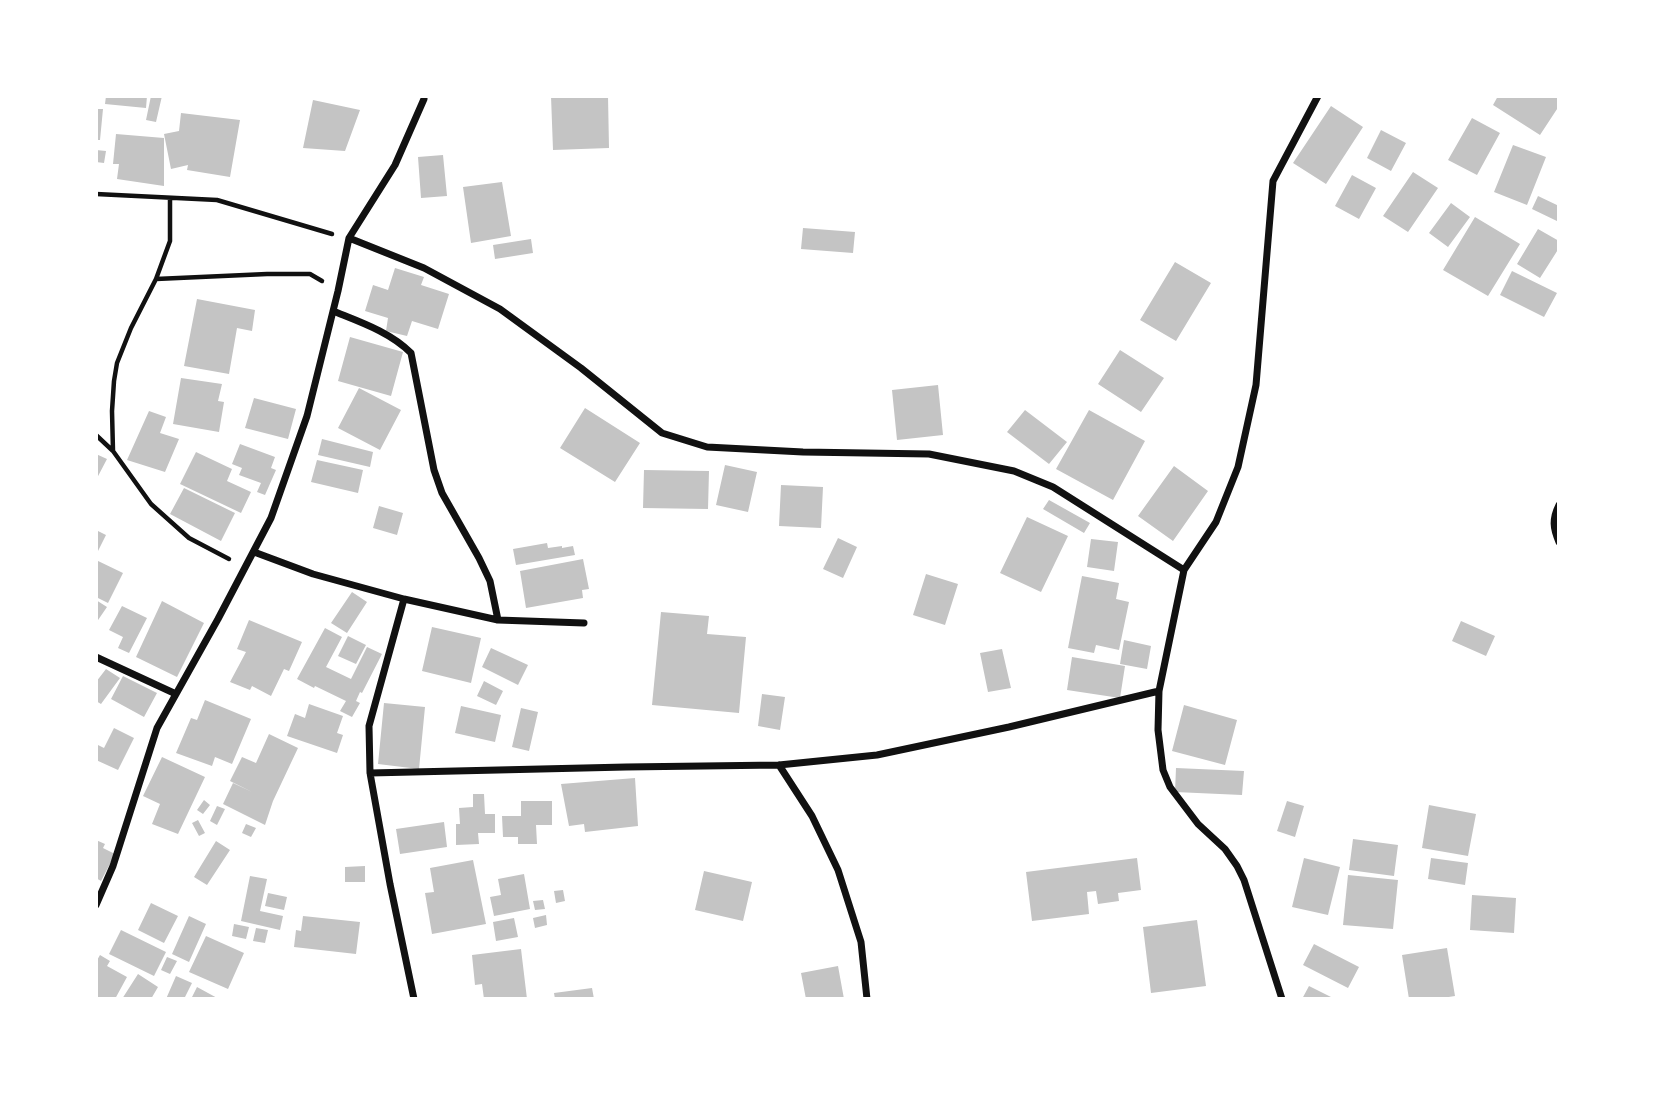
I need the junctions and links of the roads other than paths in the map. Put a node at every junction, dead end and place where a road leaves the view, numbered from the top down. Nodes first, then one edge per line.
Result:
1 (424, 96) edge
2 (1318, 96) edge
3 (349, 238) junction
4 (333, 311) junction
5 (1559, 505) edge
6 (1559, 542) edge
7 (254, 552) junction
8 (1184, 570) junction
9 (404, 599) junction
10 (498, 620) junction
11 (584, 623) dead end
12 (96, 657) edge
13 (1159, 691) junction
14 (176, 694) junction
15 (779, 765) junction
16 (370, 774) junction
17 (96, 905) edge
18 (414, 999) edge
19 (867, 999) edge
20 (1282, 999) edge

1 - 3 street
2 - 8 street
3 - 4 street
3 - 8 street
4 - 7 street
4 - 10 street
5 - 6 street
7 - 9 street
7 - 14 street
8 - 13 street
9 - 10 street
9 - 16 street
10 - 11 street
12 - 14 street
13 - 15 street
13 - 20 street
14 - 17 street
15 - 16 street
15 - 19 street
16 - 18 street

